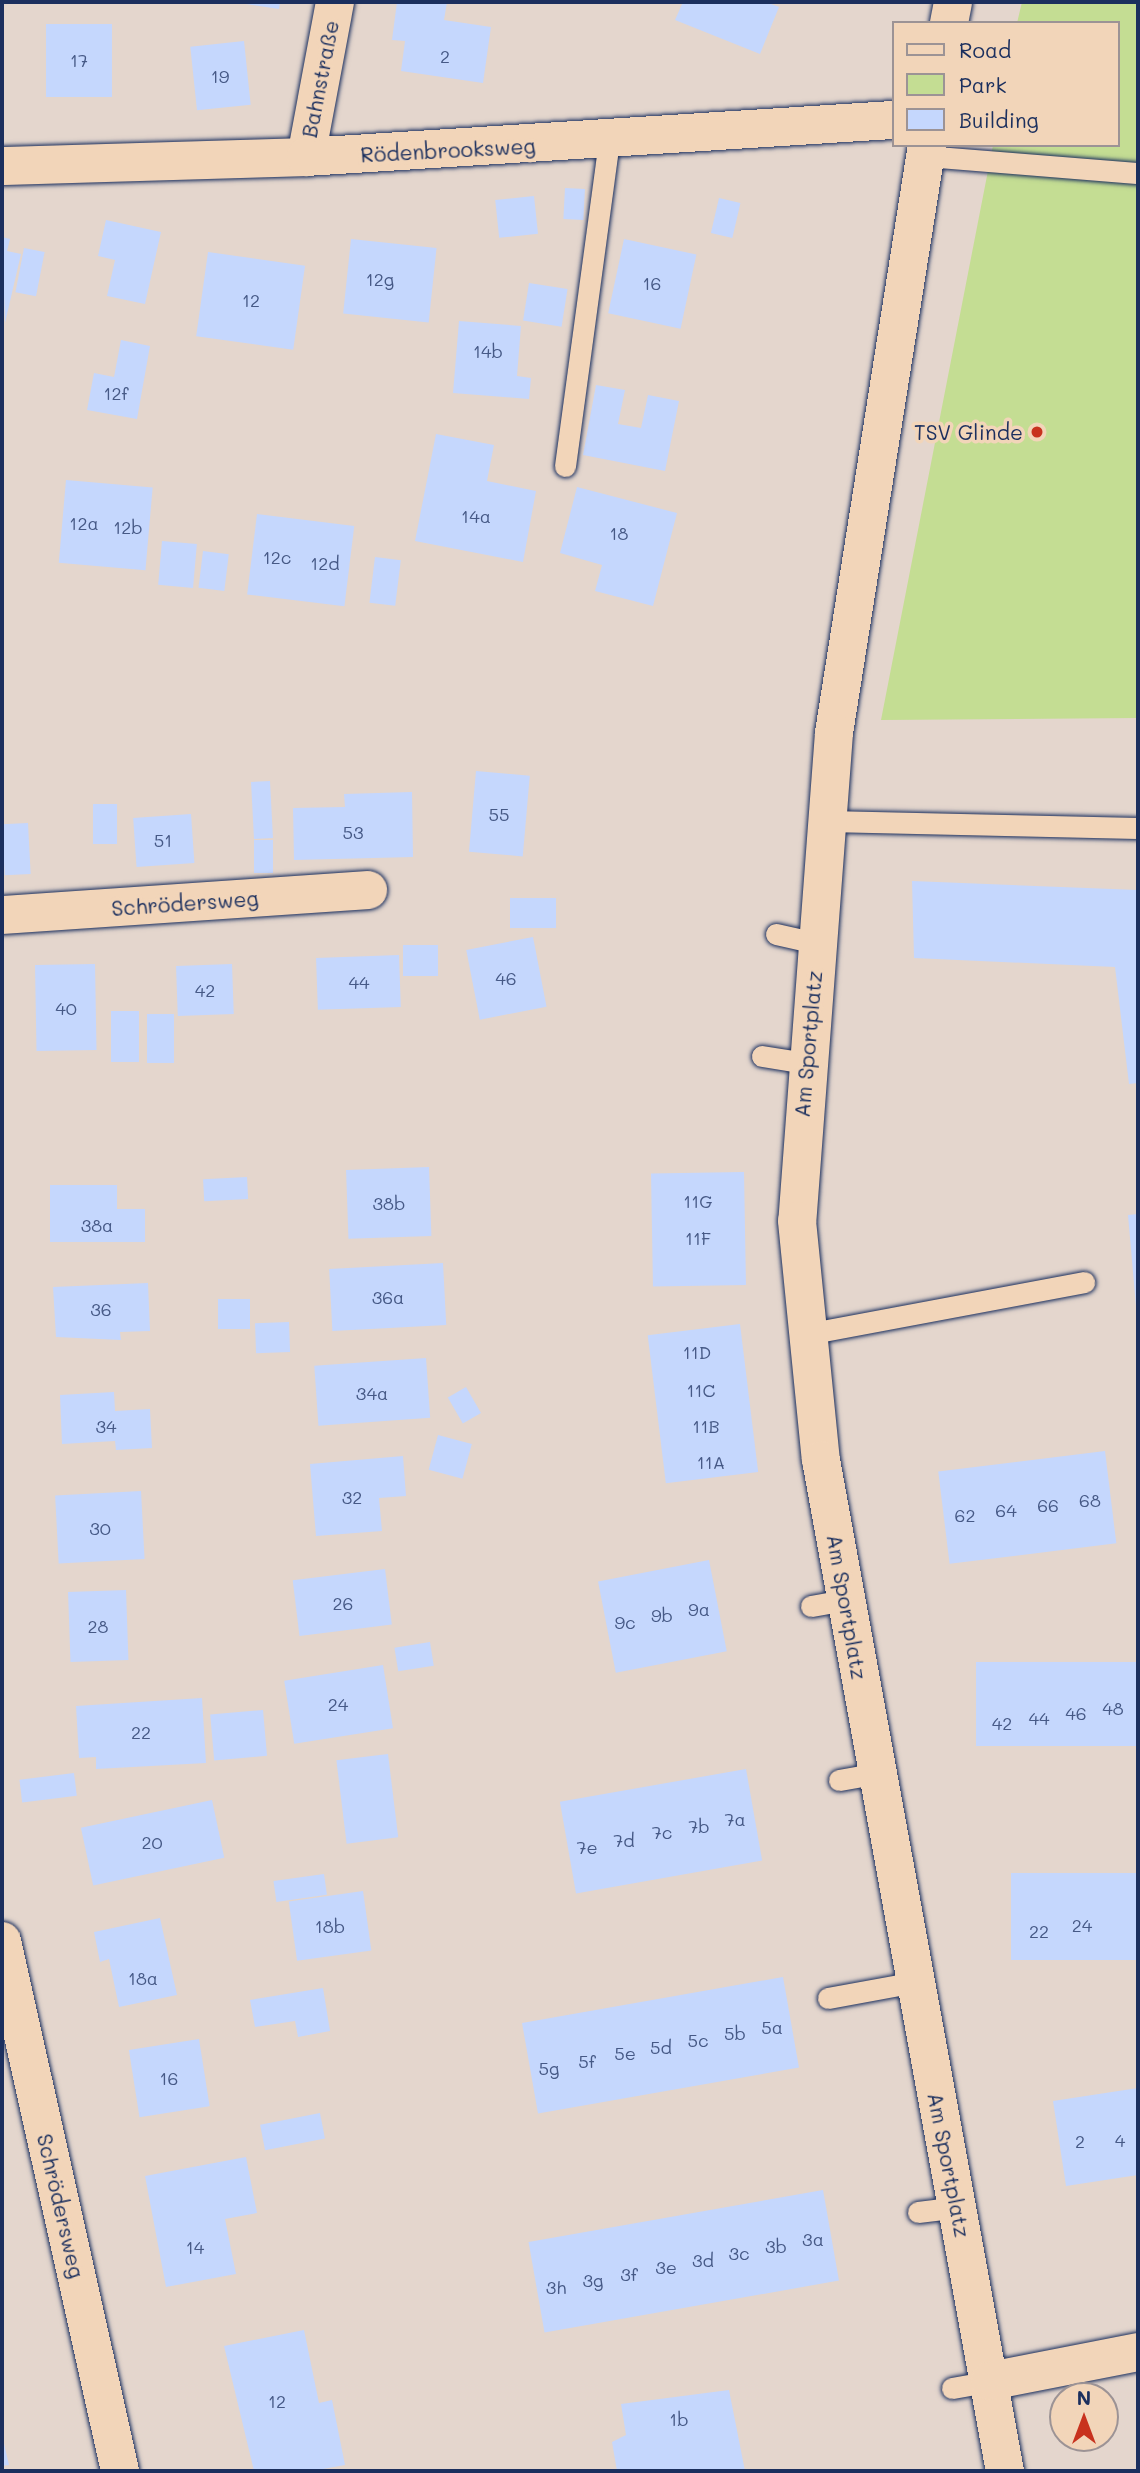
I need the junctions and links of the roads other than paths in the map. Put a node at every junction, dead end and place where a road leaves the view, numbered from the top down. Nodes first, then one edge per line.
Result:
1 (335, 2) edge
2 (953, 2) edge
3 (948, 21) edge
4 (892, 120) edge
5 (609, 141) junction
6 (926, 150) edge
7 (306, 157) junction
8 (2, 166) edge
9 (1138, 173) edge
10 (565, 466) dead end
11 (827, 821) junction
12 (1138, 828) edge
13 (368, 890) dead end
14 (2, 915) edge
15 (776, 934) dead end
16 (816, 943) junction
17 (762, 1056) dead end
18 (806, 1063) junction
19 (1084, 1282) dead end
20 (807, 1334) junction
21 (877, 1773) junction
22 (839, 1780) dead end
23 (2, 1941) edge
24 (915, 1982) junction
25 (828, 1998) dead end
26 (957, 2207) junction
27 (918, 2212) dead end
28 (1138, 2351) edge
29 (990, 2381) junction
30 (952, 2388) dead end
31 (120, 2471) edge
32 (1005, 2471) edge

1 - 7 street, Bahnstraße
2 - 3 street
4 - 5 street, Rödenbrooksweg
5 - 7 street, Rödenbrooksweg
5 - 10 lane
6 - 9 lane
6 - 11 street, Am Sportplatz
7 - 8 street, Rödenbrooksweg
11 - 12 lane
11 - 16 street, Am Sportplatz
13 - 14 street, Schrödersweg
15 - 16 lane
16 - 18 street, Am Sportplatz
17 - 18 lane
18 - 20 street, Am Sportplatz
19 - 20 lane
20 - 21 street, Am Sportplatz
21 - 22 lane
21 - 24 street, Am Sportplatz
23 - 31 street, Schrödersweg
24 - 25 lane
24 - 26 street, Am Sportplatz
26 - 27 lane
26 - 29 street, Am Sportplatz
28 - 29 street
29 - 30 lane
29 - 32 street, Am Sportplatz

